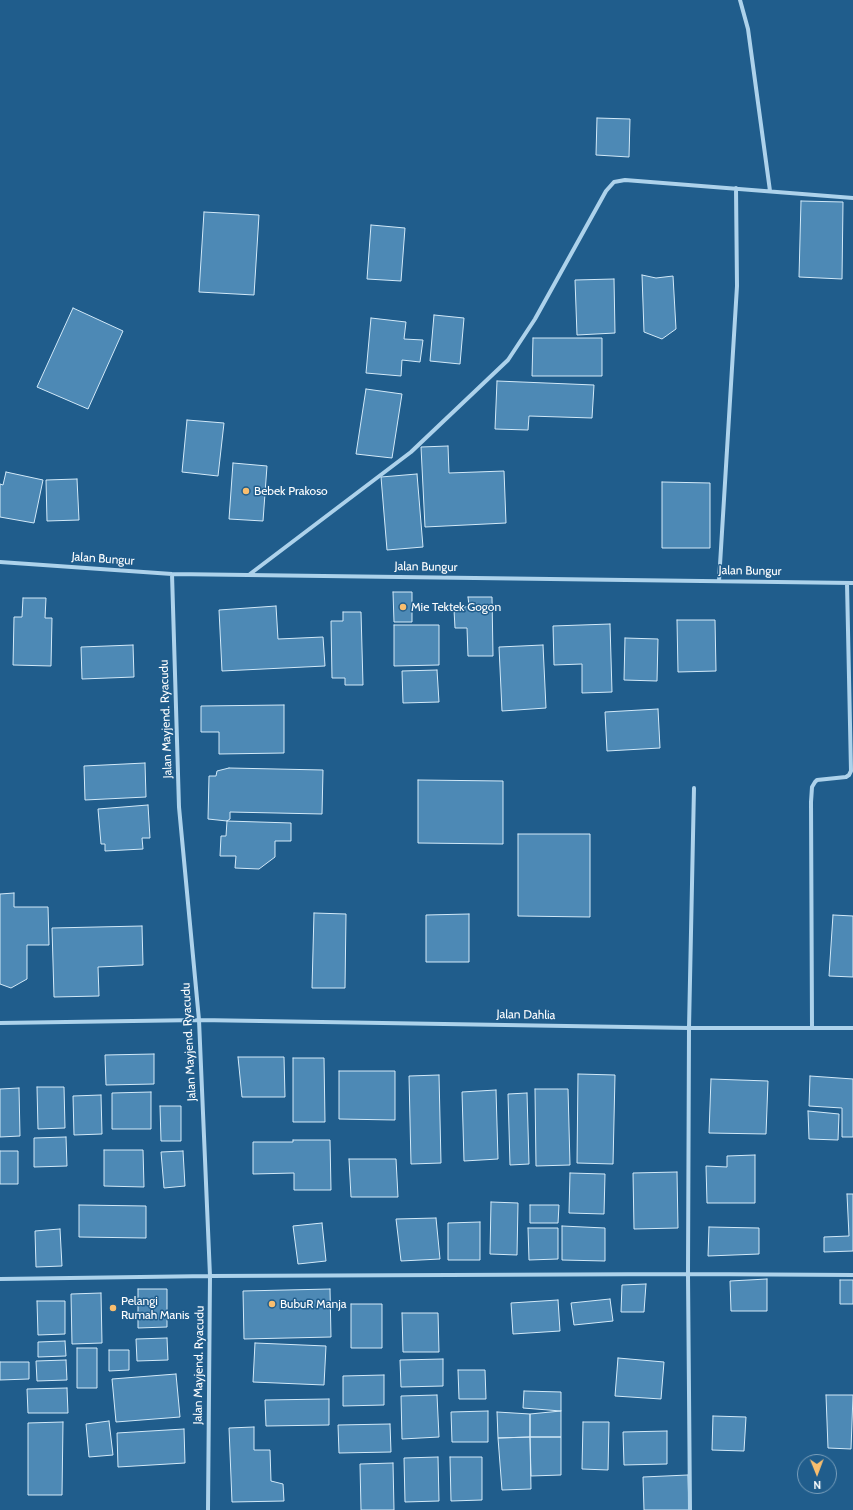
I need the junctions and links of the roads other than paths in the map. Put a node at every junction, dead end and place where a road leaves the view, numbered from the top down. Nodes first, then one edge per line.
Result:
1 (740, 0) edge
2 (736, 188) junction
3 (770, 191) junction
4 (853, 198) edge
5 (0, 562) edge
6 (172, 574) junction
7 (249, 574) junction
8 (719, 581) junction
9 (847, 583) junction
10 (853, 583) edge
11 (694, 788) dead end
12 (200, 1020) junction
13 (0, 1023) edge
14 (688, 1028) junction
15 (812, 1028) junction
16 (853, 1028) edge
17 (688, 1274) junction
18 (853, 1275) edge
19 (210, 1276) junction
20 (0, 1279) edge
21 (208, 1510) edge
22 (690, 1510) edge

1 - 3 street
2 - 3 street
2 - 7 street
2 - 8 street
3 - 4 street
5 - 6 street, Jalan Bungur
6 - 7 street, Jalan Bungur
6 - 12 street, Jalan Mayjend. Ryacudu
7 - 8 street, Jalan Bungur
8 - 9 street, Jalan Bungur
9 - 10 street, Jalan Bungur
9 - 15 street
11 - 14 street
12 - 13 street, Jalan Dahlia
12 - 14 street, Jalan Dahlia
12 - 19 street, Jalan Mayjend. Ryacudu
14 - 15 street, Jalan Dahlia
14 - 17 street
15 - 16 street, Jalan Dahlia
17 - 18 street
17 - 19 street
17 - 22 street
19 - 20 street
19 - 21 street, Jalan Mayjend. Ryacudu

